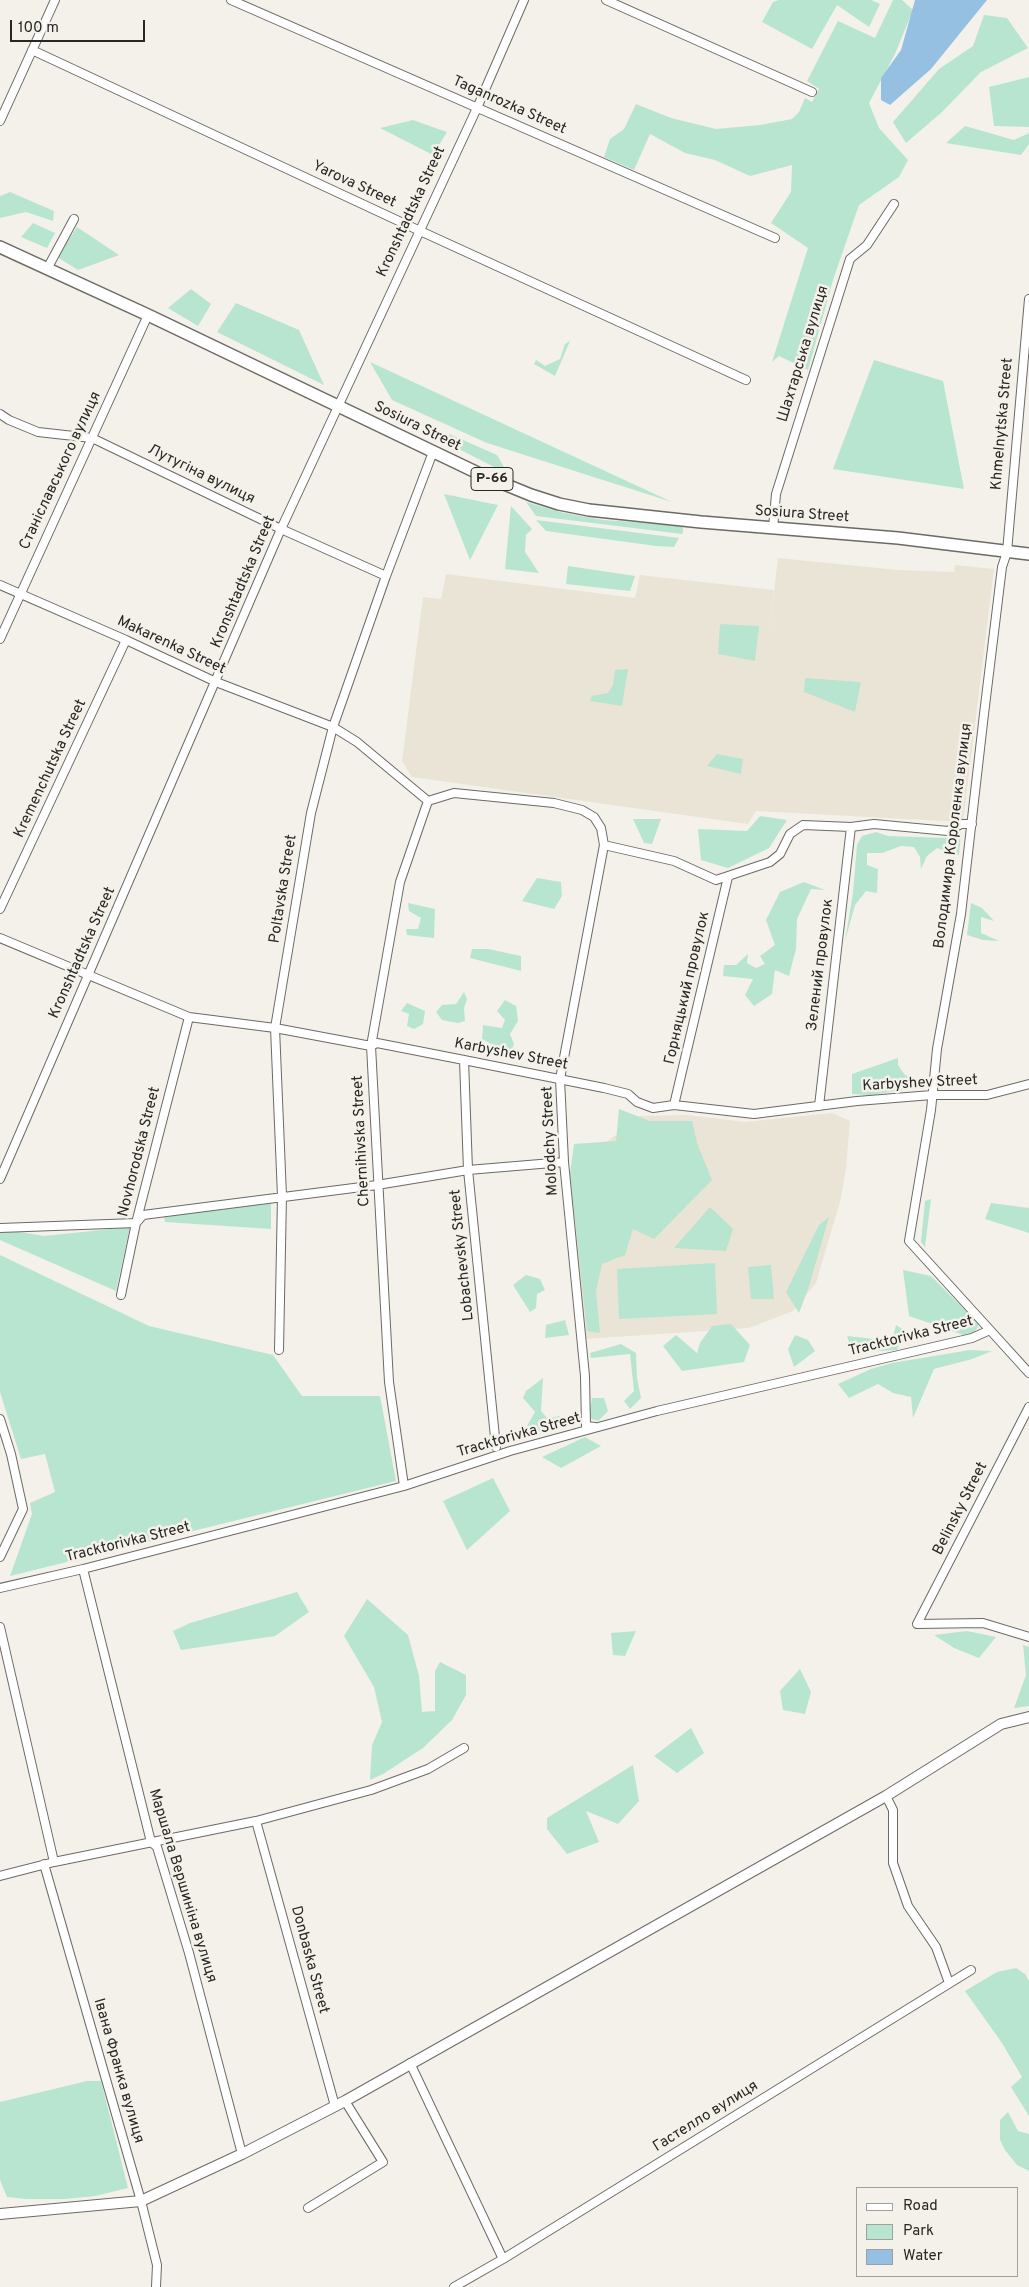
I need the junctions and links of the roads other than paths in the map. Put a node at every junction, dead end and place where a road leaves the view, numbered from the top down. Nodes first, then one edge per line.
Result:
1 (55, 0) edge
2 (232, 0) edge
3 (524, 0) edge
4 (606, 0) edge
5 (32, 50) junction
6 (812, 92) dead end
7 (477, 108) junction
8 (0, 121) edge
9 (894, 204) dead end
10 (74, 219) dead end
11 (418, 230) junction
12 (775, 238) dead end
13 (0, 247) edge
14 (47, 269) junction
15 (1029, 299) edge
16 (148, 315) junction
17 (1026, 354) edge
18 (746, 380) dead end
19 (338, 405) junction
20 (0, 414) edge
21 (92, 438) junction
22 (433, 452) junction
23 (773, 528) junction
24 (281, 529) junction
25 (1007, 552) junction
26 (1029, 554) edge
27 (386, 576) junction
28 (0, 585) edge
29 (20, 593) junction
30 (0, 638) edge
31 (126, 640) junction
32 (216, 682) junction
33 (333, 727) junction
34 (428, 801) junction
35 (972, 824) junction
36 (852, 827) junction
37 (604, 844) junction
38 (728, 876) junction
39 (0, 909) edge
40 (0, 938) edge
41 (88, 976) junction
42 (189, 1017) junction
43 (275, 1028) junction
44 (371, 1046) junction
45 (464, 1060) junction
46 (560, 1079) junction
47 (1029, 1084) edge
48 (932, 1095) junction
49 (674, 1105) junction
50 (818, 1106) junction
51 (564, 1162) junction
52 (468, 1170) junction
53 (0, 1179) edge
54 (378, 1185) junction
55 (282, 1196) junction
56 (136, 1223) junction
57 (0, 1228) edge
58 (122, 1295) dead end
59 (990, 1330) junction
60 (280, 1350) dead end
61 (1029, 1373) edge
62 (1029, 1407) edge
63 (0, 1419) edge
64 (599, 1428) junction
65 (496, 1447) dead end
66 (404, 1486) junction
67 (0, 1557) edge
68 (83, 1568) junction
69 (0, 1588) edge
70 (0, 1627) edge
71 (1029, 1637) edge
72 (1029, 1717) edge
73 (464, 1748) dead end
74 (886, 1796) junction
75 (256, 1821) junction
76 (151, 1842) junction
77 (54, 1862) junction
78 (44, 1864) junction
79 (0, 1876) edge
80 (971, 1970) dead end
81 (949, 1983) junction
82 (410, 2063) junction
83 (345, 2101) junction
84 (335, 2106) junction
85 (242, 2154) junction
86 (141, 2201) junction
87 (308, 2208) dead end
88 (0, 2214) edge
89 (503, 2259) junction
90 (156, 2287) edge
91 (454, 2287) edge

1 - 5 street
2 - 7 street, Taganrozka Street
3 - 7 street, Kronshtadtska Street
4 - 6 street
5 - 8 street
5 - 11 street, Yarova Street
7 - 11 street, Kronshtadtska Street
7 - 12 street, Taganrozka Street
9 - 23 street, Шахтарська вулиця
10 - 14 street
11 - 18 street, Yarova Street
11 - 19 street, Kronshtadtska Street
13 - 14 main road, Sosiura Street / Р-66
14 - 16 main road, Sosiura Street / Р-66
15 - 17 street, Khmelnytska Street
16 - 19 main road, Sosiura Street / Р-66
16 - 21 street, Станіславського вулиця
17 - 25 street, Khmelnytska Street
19 - 22 main road, Sosiura Street / Р-66
19 - 24 street, Kronshtadtska Street
20 - 21 street, Лутугіна вулиця
21 - 24 street, Лутугіна вулиця
21 - 29 street, Станіславського вулиця
22 - 23 main road, Sosiura Street / Р-66
22 - 27 street, Poltavska Street
23 - 25 main road, Sosiura Street / Р-66
24 - 27 street, Лутугіна вулиця
24 - 32 street, Kronshtadtska Street
25 - 26 main road, Sosiura Street / Р-66
25 - 35 street, Володимира Короленка вулиця
27 - 33 street, Poltavska Street
28 - 29 street, Makarenka Street
29 - 30 street, Станіславського вулиця
29 - 31 street, Makarenka Street
31 - 32 street, Makarenka Street
31 - 39 street, Kremenchutska Street
32 - 33 street, Makarenka Street
32 - 41 street, Kronshtadtska Street
33 - 34 street, Makarenka Street
33 - 43 street, Poltavska Street
34 - 37 street
34 - 44 street, Chernihivska Street
35 - 36 street
35 - 48 street, Володимира Короленка вулиця
36 - 38 street
36 - 50 street, Зелений провулок
37 - 38 street
37 - 46 street, Molodchy Street
38 - 49 street, Горняцький провулок
40 - 41 street, Karbyshev Street
41 - 42 street, Karbyshev Street
41 - 53 street, Kronshtadtska Street
42 - 43 street, Karbyshev Street
42 - 56 street, Novhorodska Street
43 - 44 street, Karbyshev Street
43 - 55 street, Poltavska Street
44 - 45 street, Karbyshev Street
44 - 54 street, Chernihivska Street
45 - 46 street, Karbyshev Street
45 - 52 street, Lobachevsky Street
46 - 49 street, Karbyshev Street
46 - 51 street, Molodchy Street
47 - 48 street, Karbyshev Street
48 - 50 street, Karbyshev Street
48 - 59 street, Володимира Короленка вулиця
49 - 50 street, Karbyshev Street
51 - 52 street
51 - 64 street, Molodchy Street
52 - 54 street
52 - 65 street, Lobachevsky Street
54 - 55 street
54 - 66 street, Chernihivska Street
55 - 56 street
55 - 60 street, Poltavska Street
56 - 57 street
56 - 58 street, Novhorodska Street
59 - 61 street, Tracktorivka Street
59 - 64 street, Tracktorivka Street
62 - 71 street, Belinsky Street
63 - 67 street
64 - 66 street, Tracktorivka Street
66 - 68 street, Tracktorivka Street
68 - 69 street, Tracktorivka Street
68 - 76 street, Маршала Вершиніна вулиця
70 - 77 street
72 - 74 main road
73 - 75 street
74 - 81 street
74 - 82 main road
75 - 76 street
75 - 84 street, Donbaska Street
76 - 77 street
76 - 85 street, Маршала Вершиніна вулиця
77 - 78 street
78 - 79 street
78 - 86 street, Івана Франка вулиця
80 - 81 street, Гастелло вулиця
81 - 89 street, Гастелло вулиця
82 - 83 main road
82 - 89 street
83 - 84 main road
83 - 87 street
84 - 85 main road
85 - 86 main road
86 - 88 main road
86 - 90 street, Івана Франка вулиця
89 - 91 street, Гастелло вулиця

